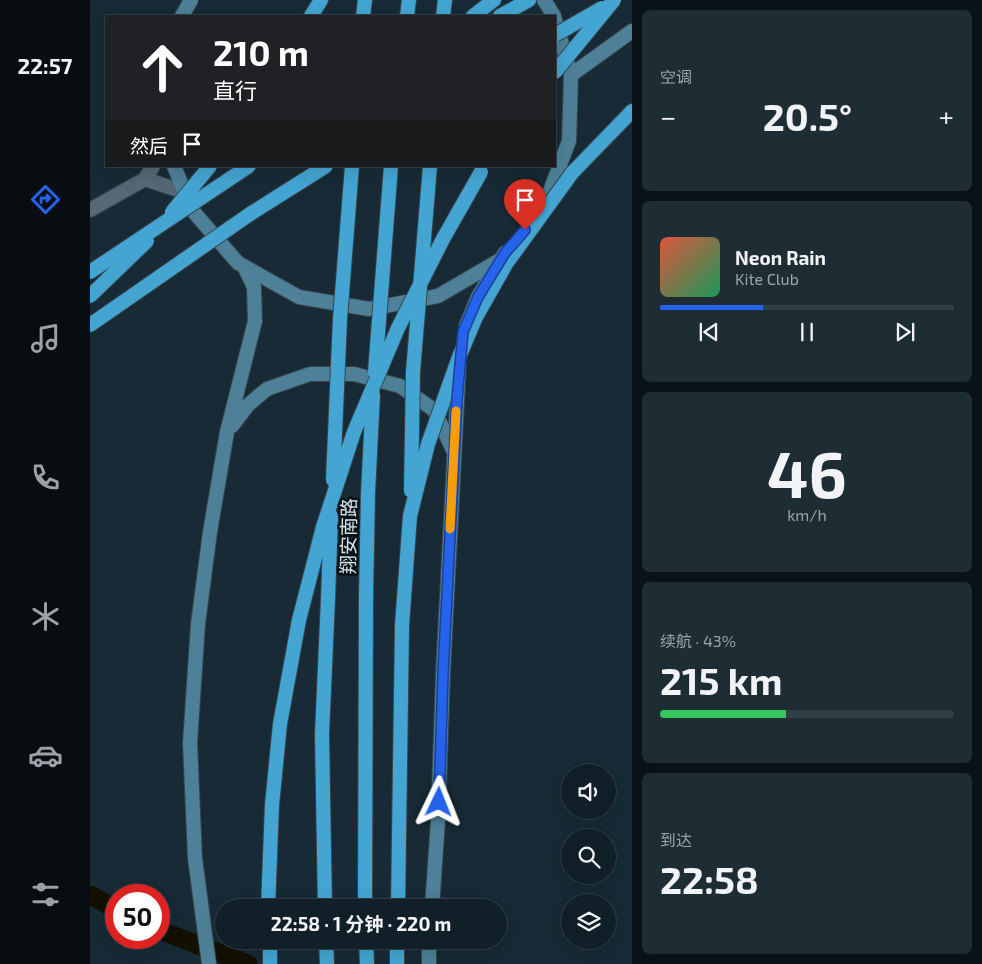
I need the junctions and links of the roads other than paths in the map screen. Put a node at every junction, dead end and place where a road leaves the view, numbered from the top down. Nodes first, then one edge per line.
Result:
1 (191, 0) edge
2 (321, 0) edge
3 (365, 0) edge
4 (409, 0) edge
5 (445, 0) edge
6 (494, 0) edge
7 (529, 0) edge
8 (544, 0) edge
9 (615, 0) edge
10 (183, 15) edge
11 (313, 15) edge
12 (363, 15) edge
13 (407, 15) edge
14 (443, 15) edge
15 (474, 15) edge
16 (502, 15) edge
17 (553, 15) edge
18 (556, 23) edge
19 (632, 30) edge
20 (556, 34) edge
21 (556, 71) edge
22 (571, 75) junction
23 (632, 111) edge
24 (152, 167) edge
25 (174, 167) edge
26 (209, 167) edge
27 (248, 167) edge
28 (324, 167) edge
29 (352, 167) edge
30 (391, 167) edge
31 (430, 167) edge
32 (485, 167) edge
33 (146, 178) junction
34 (184, 192) junction
35 (90, 210) edge
36 (505, 253) junction
37 (244, 266) junction
38 (90, 272) edge
39 (90, 296) edge
40 (90, 325) edge
41 (227, 432) junction
42 (454, 453) junction
43 (410, 516) junction
44 (268, 899) edge
45 (325, 899) edge
46 (365, 899) edge
47 (398, 899) edge
48 (433, 899) edge
49 (270, 949) edge
50 (326, 949) edge
51 (366, 949) edge
52 (397, 949) edge
53 (209, 964) edge
54 (270, 964) edge
55 (327, 964) edge
56 (366, 964) edge
57 (397, 964) edge

1 - 10 main road
2 - 11 highway
3 - 12 highway
4 - 13 highway
5 - 14 highway
6 - 15 highway
7 - 16 highway
8 - 17 main road
9 - 20 highway, bridge
9 - 21 highway, bridge
18 - 22 main road
19 - 22 main road
22 - 36 main road
23 - 43 highway, bridge
24 - 33 street
25 - 34 main road
26 - 39 highway, bridge
27 - 38 highway, bridge
28 - 40 highway, bridge
29 - 45 highway, 翔安南路, bridge
30 - 46 highway, 翔安南路, bridge
31 - 43 highway, bridge
32 - 44 highway, bridge
33 - 34 street
33 - 35 street
34 - 37 main road
36 - 37 main road
36 - 42 main road
37 - 41 main road
41 - 42 main road
41 - 53 main road
42 - 48 main road
43 - 47 highway, bridge
49 - 54 highway
50 - 55 highway
51 - 56 highway
52 - 57 highway

